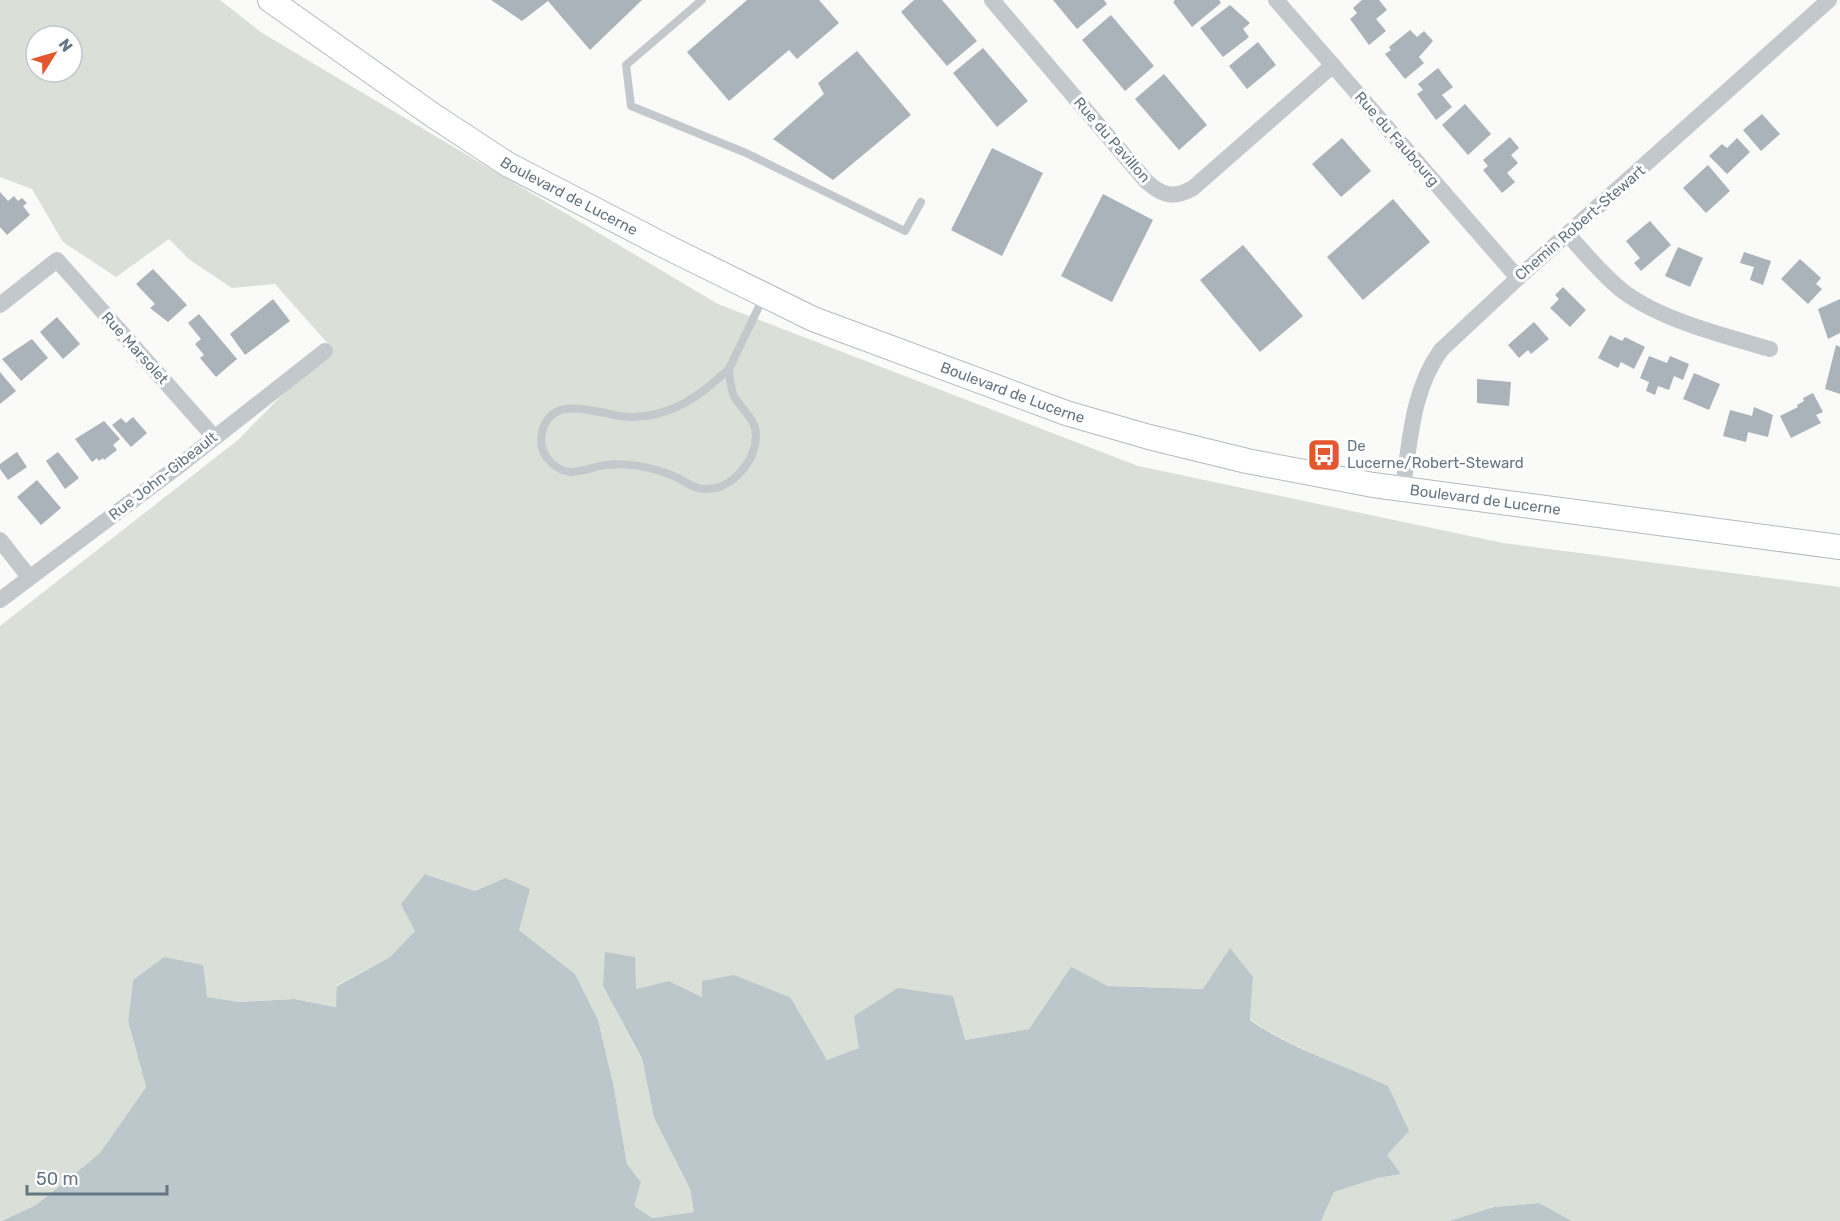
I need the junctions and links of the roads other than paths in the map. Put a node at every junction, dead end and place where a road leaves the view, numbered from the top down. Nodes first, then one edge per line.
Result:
1 (270, 0) edge
2 (702, 0) edge
3 (992, 0) edge
4 (1276, 0) edge
5 (1829, 0) edge
6 (1333, 65) junction
7 (921, 202) dead end
8 (1568, 235) junction
9 (1518, 278) junction
10 (764, 295) junction
11 (0, 305) edge
12 (1770, 349) dead end
13 (325, 351) dead end
14 (729, 369) junction
15 (214, 437) junction
16 (1403, 488) junction
17 (0, 540) edge
18 (1840, 547) edge
19 (29, 577) junction
20 (0, 600) edge

1 - 10 main road, Boulevard de Lucerne
2 - 7 lane
3 - 6 street, Rue du Pavillon
4 - 6 street, Rue du Faubourg
5 - 8 street, Chemin Robert-Stewart
6 - 9 street, Rue du Faubourg
8 - 9 street, Chemin Robert-Stewart
8 - 12 street
9 - 16 street, Chemin Robert-Stewart
10 - 14 lane
10 - 16 main road, Boulevard de Lucerne
11 - 15 street, Rue Marsolet
13 - 15 street, Rue John-Gibeault
14 - 14 lane
15 - 19 street, Rue John-Gibeault
16 - 18 main road, Boulevard de Lucerne
17 - 19 street
19 - 20 street, Rue John-Gibeault

